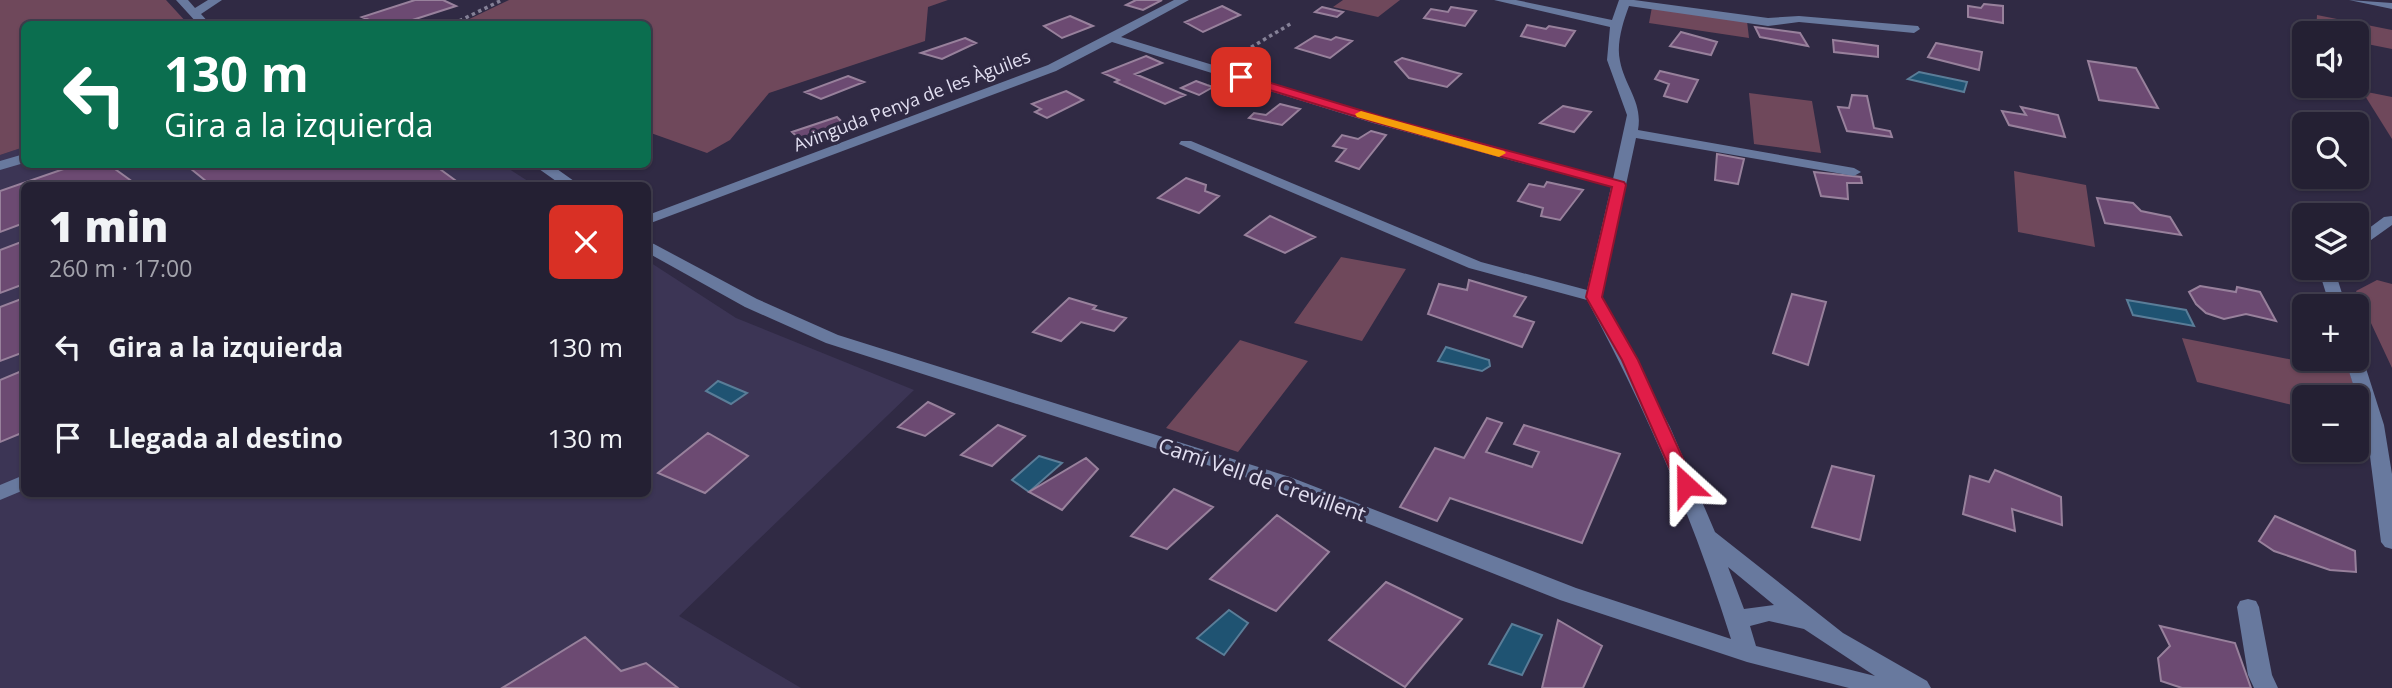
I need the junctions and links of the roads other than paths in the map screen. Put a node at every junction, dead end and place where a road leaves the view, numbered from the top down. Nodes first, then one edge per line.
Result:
1 (182, 0) edge
2 (216, 0) edge
3 (1183, 0) edge
4 (1500, 0) edge
5 (2355, 0) edge
6 (1624, 1) edge
7 (2392, 6) edge
8 (193, 14) junction
9 (201, 21) edge
10 (1616, 25) junction
11 (1914, 29) dead end
12 (1112, 38) junction
13 (1631, 132) junction
14 (1186, 144) dead end
15 (21, 159) edge
16 (0, 166) edge
17 (545, 168) edge
18 (1854, 172) dead end
19 (568, 182) edge
20 (1620, 185) junction
21 (651, 219) edge
22 (2389, 220) dead end
23 (2369, 236) edge
24 (651, 249) edge
25 (1594, 297) junction
26 (2358, 371) edge
27 (21, 483) edge
28 (0, 493) edge
29 (1706, 536) junction
30 (2392, 542) edge
31 (2248, 607) dead end
32 (1737, 623) junction
33 (1824, 631) junction
34 (1747, 653) junction
35 (1886, 688) edge
36 (1919, 688) edge
37 (2266, 688) edge

1 - 8 street
2 - 8 street
3 - 12 street, Avinguda Penya de les Àguiles
4 - 10 street
5 - 7 street
6 - 10 street
6 - 11 street
8 - 9 street
10 - 13 street
12 - 20 street
12 - 21 street, Avinguda Penya de les Àguiles
13 - 18 street
13 - 20 street
14 - 25 street
15 - 16 street
17 - 19 street
20 - 25 street
22 - 23 street
24 - 34 street, Camí Vell de Crevillent
25 - 29 street
26 - 30 street
27 - 28 street
29 - 32 street
29 - 33 street
31 - 37 street
32 - 33 street
32 - 34 street
33 - 36 street
34 - 35 street, Camí Vell de Crevillent

